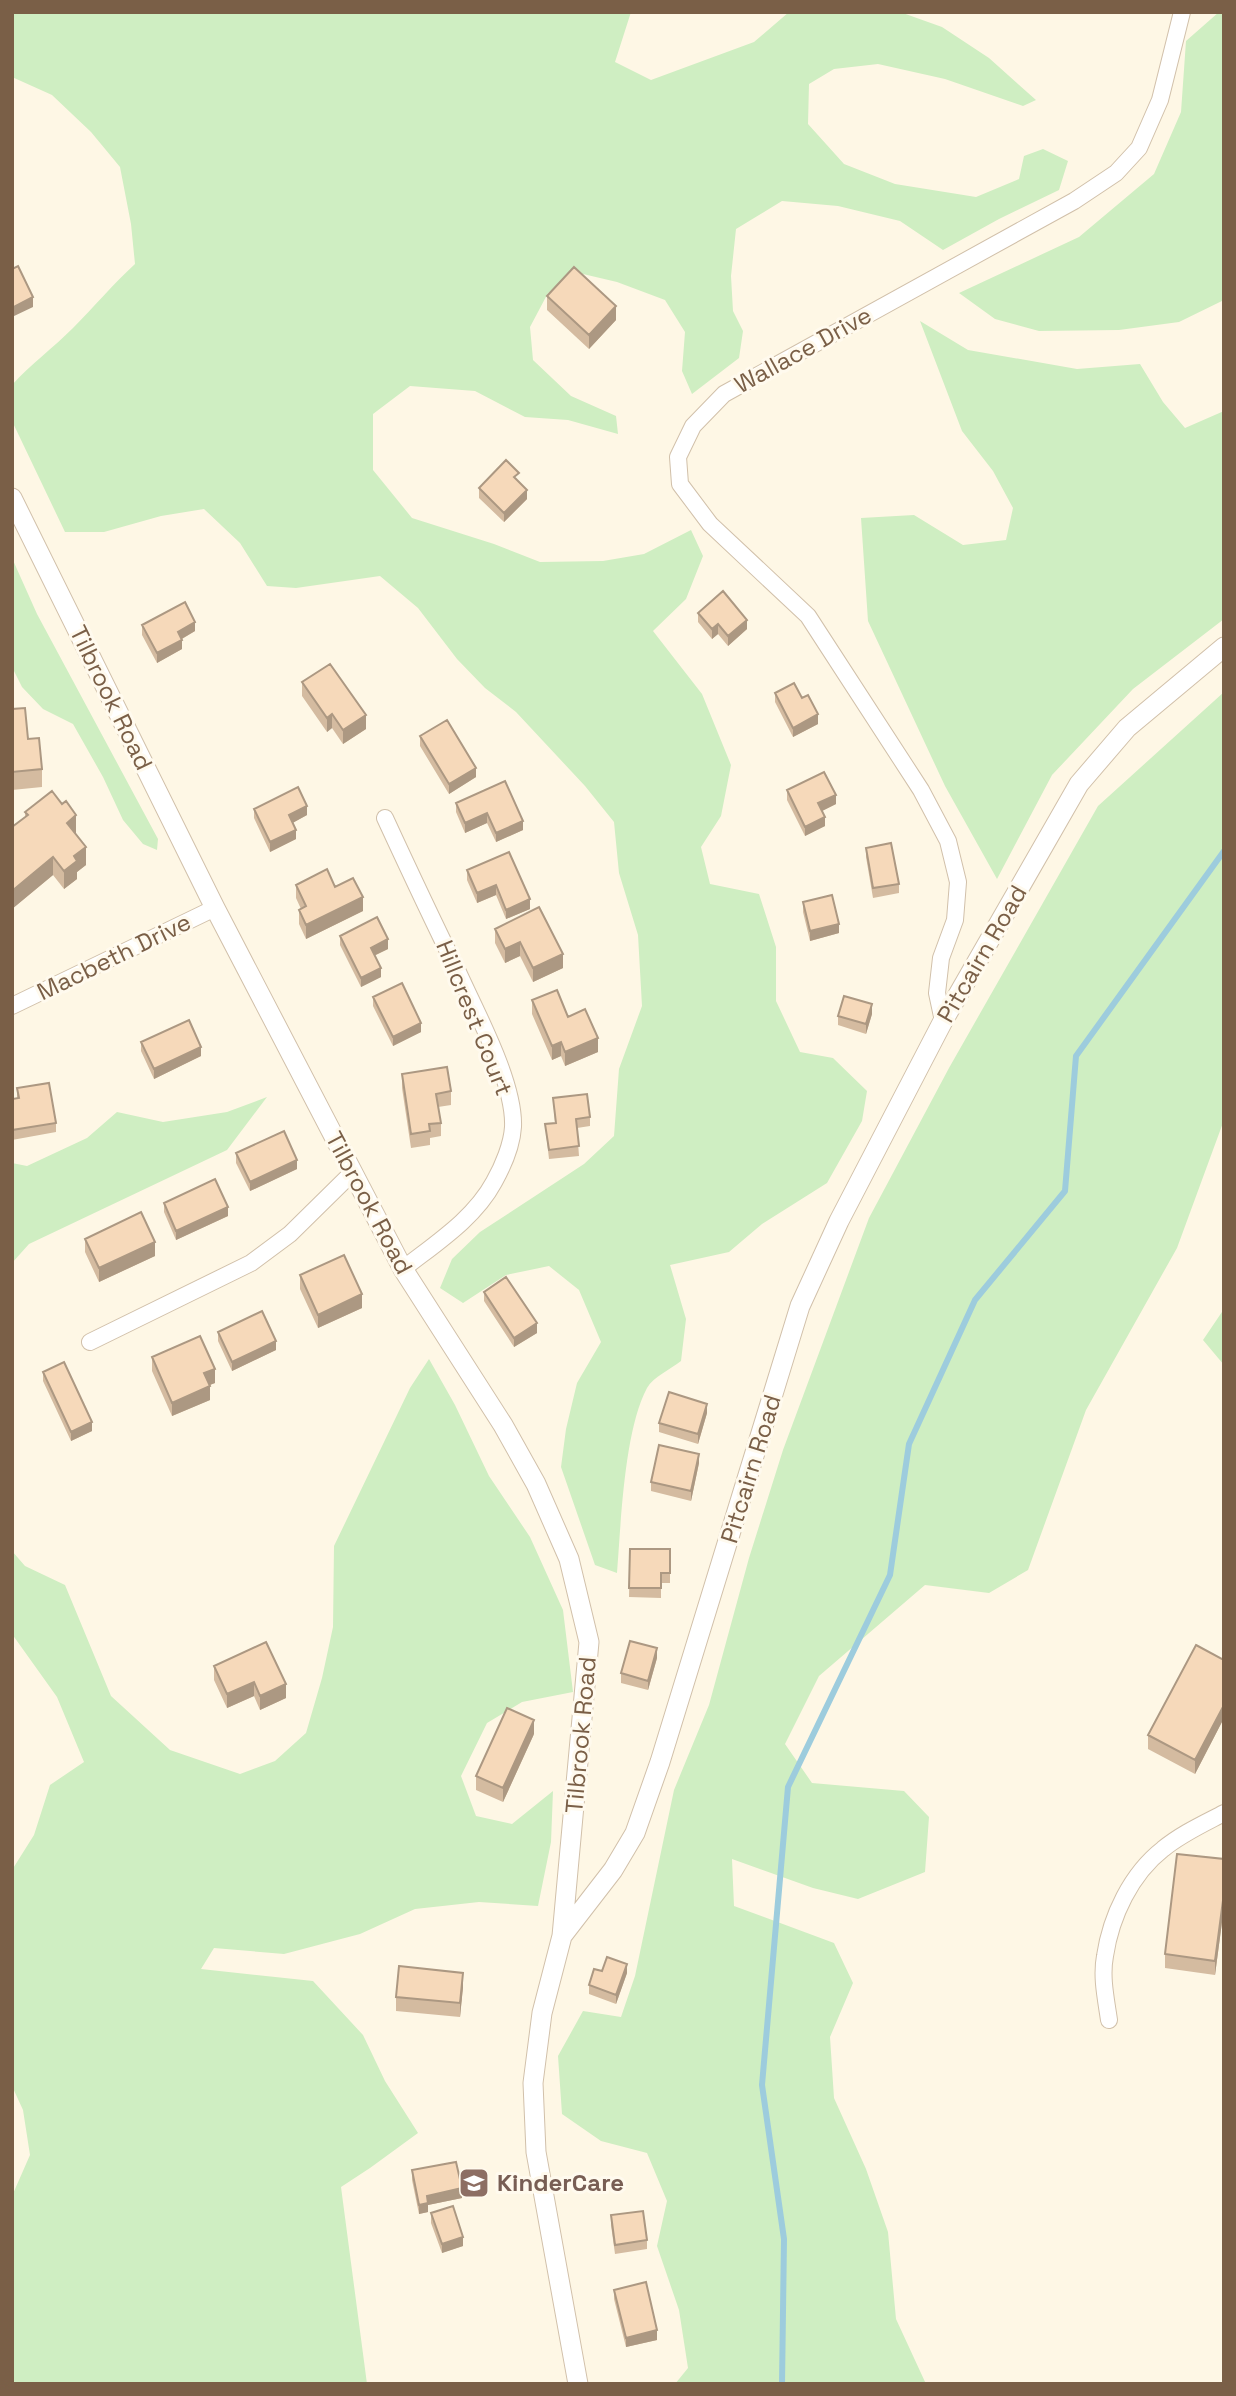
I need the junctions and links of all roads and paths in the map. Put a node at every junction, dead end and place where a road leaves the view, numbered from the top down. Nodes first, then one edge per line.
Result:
1 (1182, 12) edge
2 (12, 498) edge
3 (1224, 647) edge
4 (385, 818) dead end
5 (215, 908) junction
6 (12, 1006) edge
7 (943, 1021) junction
8 (353, 1172) junction
9 (403, 1269) junction
10 (90, 1342) dead end
11 (1224, 1814) edge
12 (562, 1936) junction
13 (1109, 2020) dead end
14 (578, 2384) edge

1 - 7 street, Wallace Drive
2 - 5 street, Tilbrook Road
3 - 7 street, Pitcairn Road
4 - 9 street, Hillcrest Court
5 - 6 street, Macbeth Drive
5 - 8 street, Tilbrook Road
7 - 12 street, Pitcairn Road
8 - 9 street, Tilbrook Road
8 - 10 street
9 - 12 street, Tilbrook Road
11 - 13 street
12 - 14 street, Pitcairn Road

